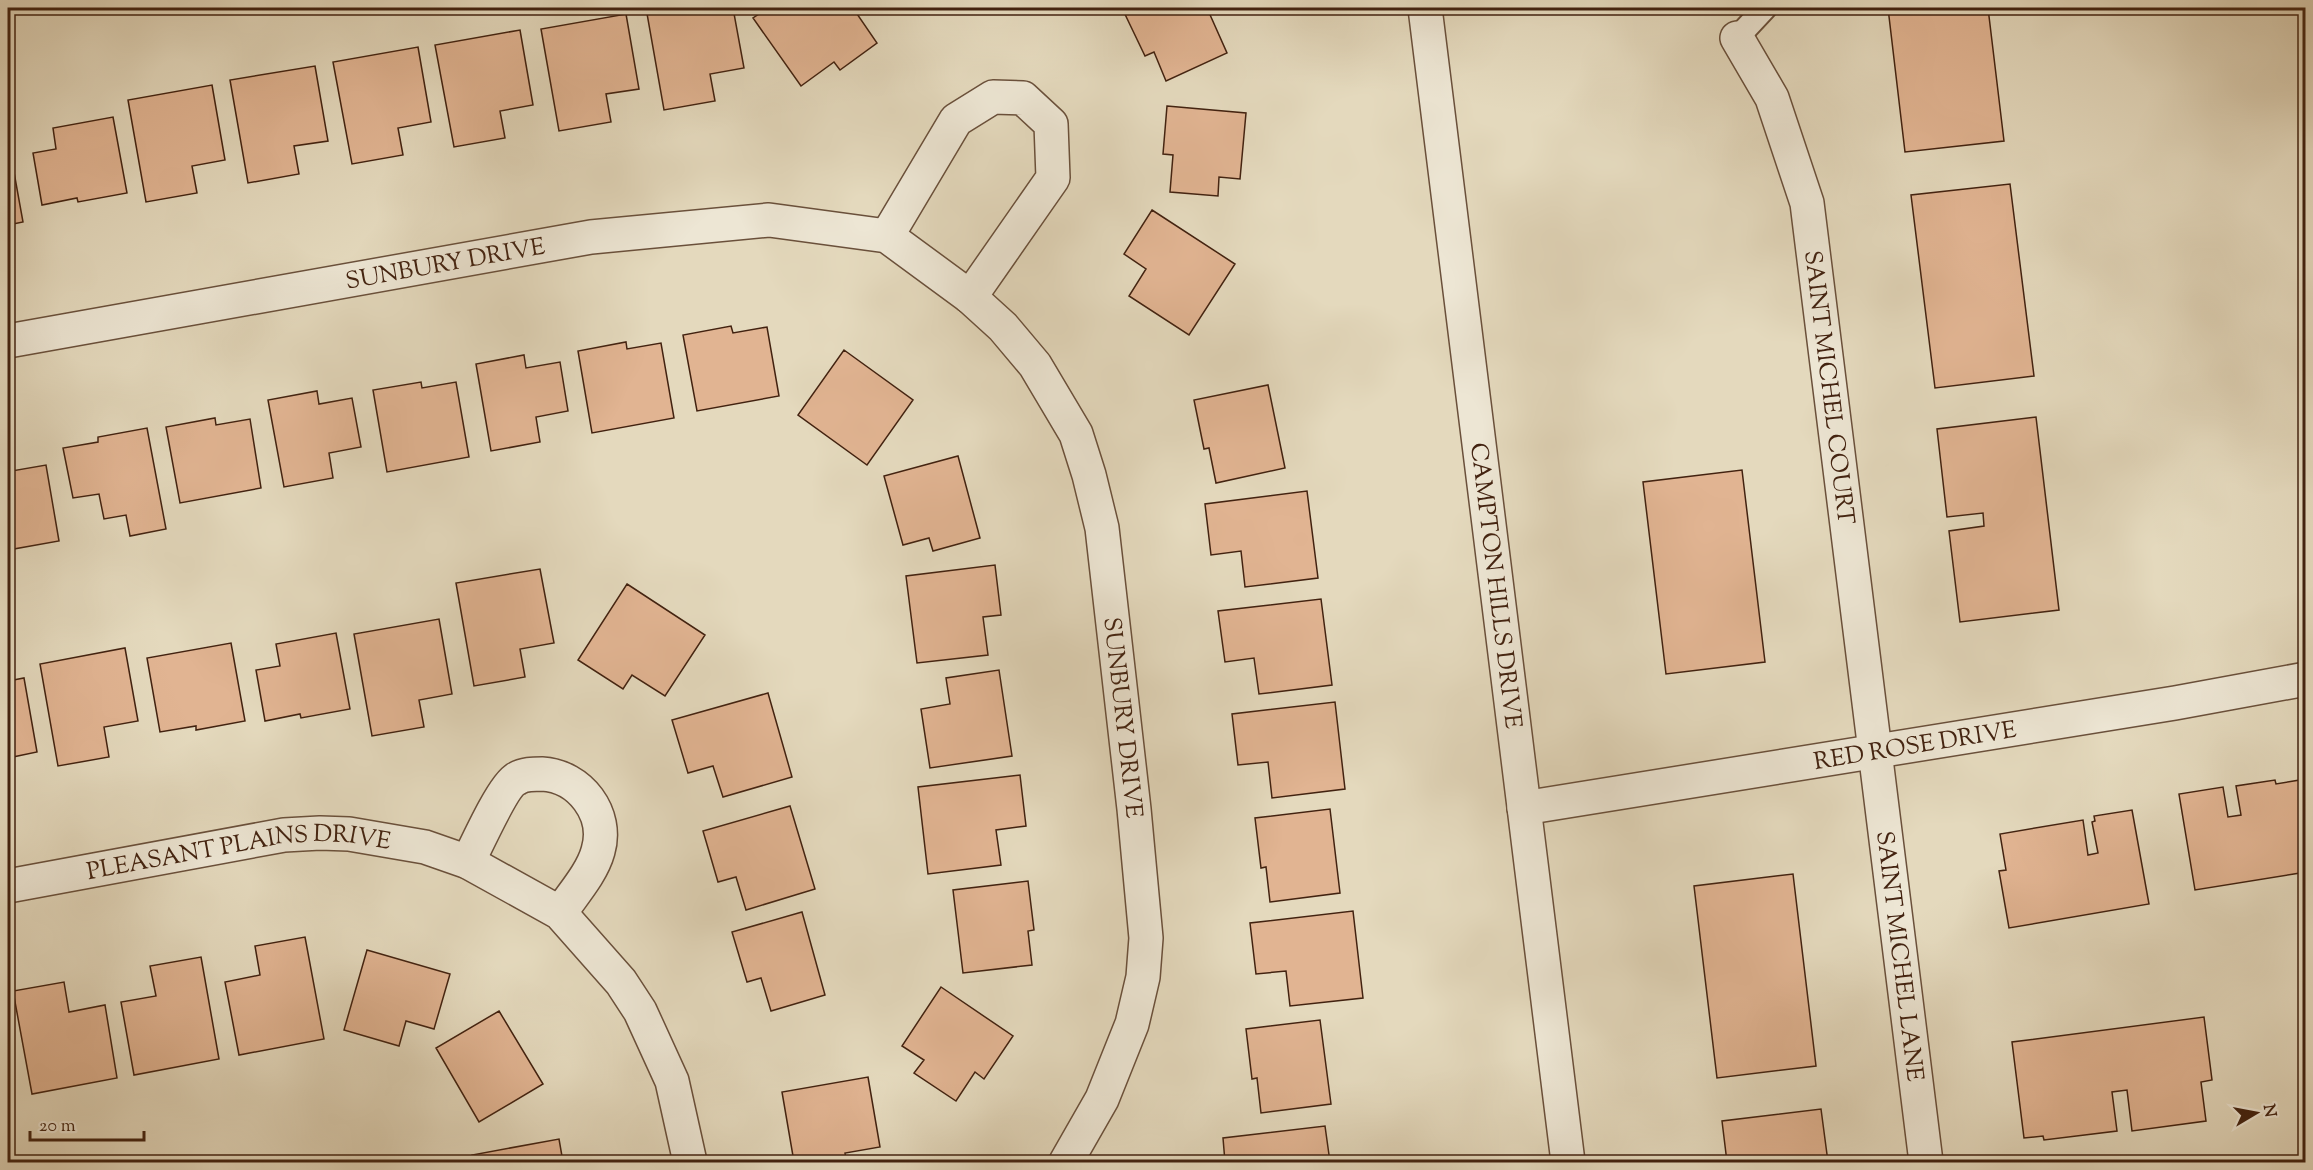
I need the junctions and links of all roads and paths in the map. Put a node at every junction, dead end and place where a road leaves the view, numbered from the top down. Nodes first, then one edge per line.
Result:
1 (1425, 8) edge
2 (1765, 8) edge
3 (1737, 38) joint
4 (887, 236) junction
5 (970, 297) junction
6 (8, 341) edge
7 (2306, 679) edge
8 (1874, 751) junction
9 (1524, 808) junction
10 (468, 861) junction
11 (8, 886) edge
12 (560, 914) junction
13 (690, 1162) edge
14 (1066, 1162) edge
15 (1568, 1162) edge
16 (1926, 1162) edge

1 - 9 street, CAMPTON HILLS DRIVE
2 - 3 lane
3 - 8 street, SAINT MICHEL COURT
4 - 5 street, SUNBURY DRIVE
4 - 5 street
4 - 6 street, SUNBURY DRIVE
5 - 14 street, SUNBURY DRIVE
7 - 8 street, RED ROSE DRIVE
8 - 9 street, RED ROSE DRIVE
8 - 16 street, SAINT MICHEL LANE
9 - 15 street, CAMPTON HILLS DRIVE
10 - 11 street, PLEASANT PLAINS DRIVE
10 - 12 street, PLEASANT PLAINS DRIVE
10 - 12 street
12 - 13 street, PLEASANT PLAINS DRIVE

